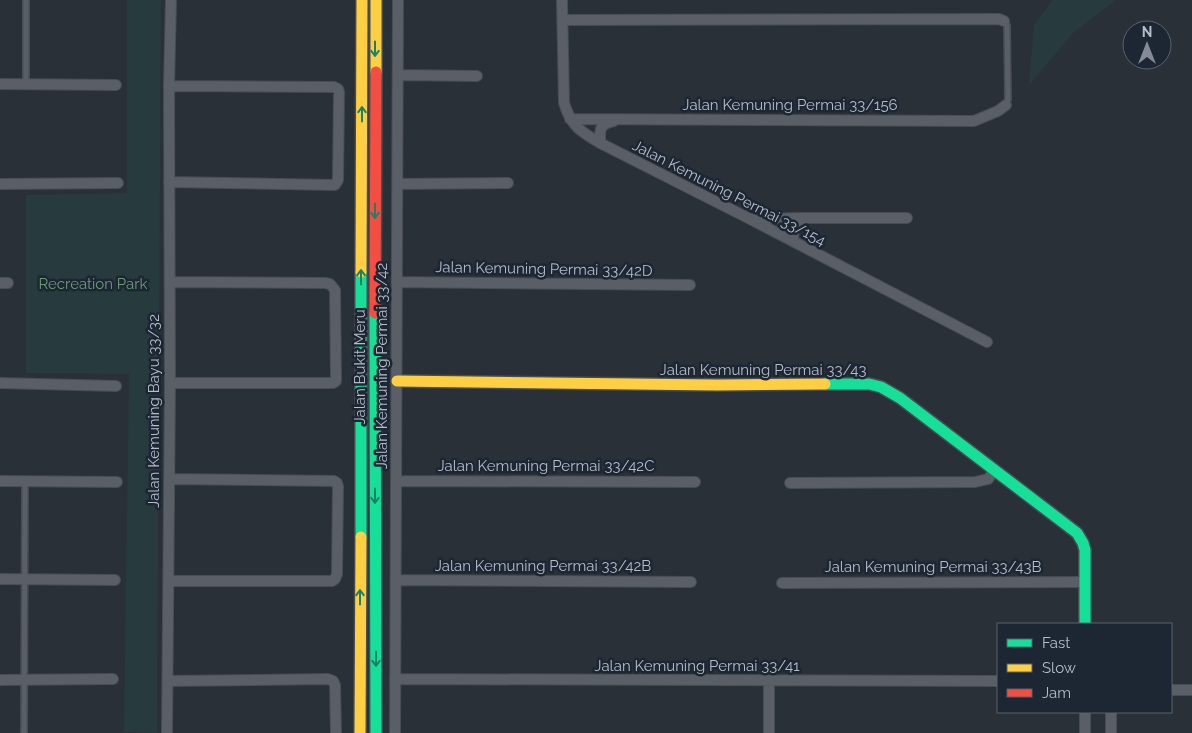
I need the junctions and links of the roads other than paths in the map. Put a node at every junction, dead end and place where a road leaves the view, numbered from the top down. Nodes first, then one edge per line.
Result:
1 (26, 0) edge
2 (171, 0) edge
3 (362, 0) edge
4 (376, 0) edge
5 (398, 0) edge
6 (562, 0) edge
7 (563, 20) junction
8 (1004, 21) joint
9 (398, 75) junction
10 (478, 76) dead end
11 (0, 84) edge
12 (26, 84) junction
13 (116, 85) dead end
14 (169, 86) junction
15 (1006, 106) joint
16 (570, 119) junction
17 (620, 119) junction
18 (600, 143) junction
19 (169, 182) junction
20 (118, 183) dead end
21 (508, 183) dead end
22 (0, 184) edge
23 (397, 184) junction
24 (804, 218) junction
25 (907, 218) dead end
26 (750, 219) junction
27 (794, 242) junction
28 (170, 282) junction
29 (397, 282) junction
30 (690, 285) dead end
31 (987, 342) dead end
32 (397, 381) junction
33 (0, 383) edge
34 (170, 383) junction
35 (116, 386) dead end
36 (995, 470) junction
37 (169, 479) junction
38 (0, 481) edge
39 (25, 481) junction
40 (396, 481) junction
41 (116, 482) dead end
42 (695, 482) dead end
43 (790, 483) dead end
44 (0, 579) edge
45 (25, 579) junction
46 (115, 580) dead end
47 (396, 580) junction
48 (169, 581) junction
49 (691, 582) dead end
50 (1085, 582) junction
51 (782, 583) dead end
52 (1086, 623) edge
53 (113, 679) dead end
54 (395, 679) junction
55 (0, 680) edge
56 (25, 681) junction
57 (168, 681) junction
58 (769, 681) junction
59 (997, 681) edge
60 (1172, 690) edge
61 (1192, 690) edge
62 (1086, 713) edge
63 (1111, 713) edge
64 (24, 733) edge
65 (166, 733) edge
66 (336, 733) edge
67 (360, 733) edge
68 (376, 733) edge
69 (395, 733) edge
70 (769, 733) edge
71 (1085, 733) edge
72 (1111, 733) edge

1 - 12 lane
2 - 14 street, Jalan Kemuning Bayu 33/32
67 -> 3 main road, Jalan Bukit Meru
4 -> 68 main road, Jalan Bukit Meru
5 - 9 street, Jalan Kemuning Permai 33/42
6 - 7 street
7 - 8 street
7 - 16 street
8 - 15 lane
9 - 10 street
9 - 23 street, Jalan Kemuning Permai 33/42
11 - 12 street
12 - 13 street
14 - 19 street, Jalan Kemuning Bayu 33/32
14 - 19 street
15 - 17 street, Jalan Kemuning Permai 33/156
16 - 17 street, Jalan Kemuning Permai 33/156
16 - 18 street, Jalan Kemuning Permai 33/154
17 - 18 street
18 - 26 street, Jalan Kemuning Permai 33/154
19 - 28 street, Jalan Kemuning Bayu 33/32
20 - 22 street
21 - 23 street
23 - 29 street, Jalan Kemuning Permai 33/42
24 - 25 street
24 - 26 street
24 - 27 street
26 - 27 street, Jalan Kemuning Permai 33/154
27 - 31 street, Jalan Kemuning Permai 33/154
28 - 34 street, Jalan Kemuning Bayu 33/32
28 - 34 street
29 - 30 street, Jalan Kemuning Permai 33/42D
29 - 32 street, Jalan Kemuning Permai 33/42
32 - 36 main road, Jalan Kemuning Permai 33/43
32 - 40 street, Jalan Kemuning Permai 33/42
33 - 35 street
34 - 37 street, Jalan Kemuning Bayu 33/32
36 - 43 street
36 - 50 main road, Jalan Kemuning Permai 33/43
37 - 48 street, Jalan Kemuning Bayu 33/32
37 - 48 street
38 - 39 street
39 - 41 street
39 - 45 lane
40 - 42 street, Jalan Kemuning Permai 33/42C
40 - 47 street, Jalan Kemuning Permai 33/42
44 - 45 street
45 - 46 street
45 - 56 lane
47 - 49 street, Jalan Kemuning Permai 33/42B
47 - 54 street, Jalan Kemuning Permai 33/42
48 - 57 street, Jalan Kemuning Bayu 33/32
50 - 51 street, Jalan Kemuning Permai 33/43B
50 - 52 main road, Jalan Kemuning Permai 33/43
53 - 56 street
54 - 58 street, Jalan Kemuning Permai 33/41
54 - 69 street, Jalan Kemuning Permai 33/42
55 - 56 street
56 - 64 lane
57 - 65 street, Jalan Kemuning Bayu 33/32
57 - 66 street
58 - 59 street, Jalan Kemuning Permai 33/41
58 - 70 street
60 - 61 street
62 - 71 street
63 - 72 street

